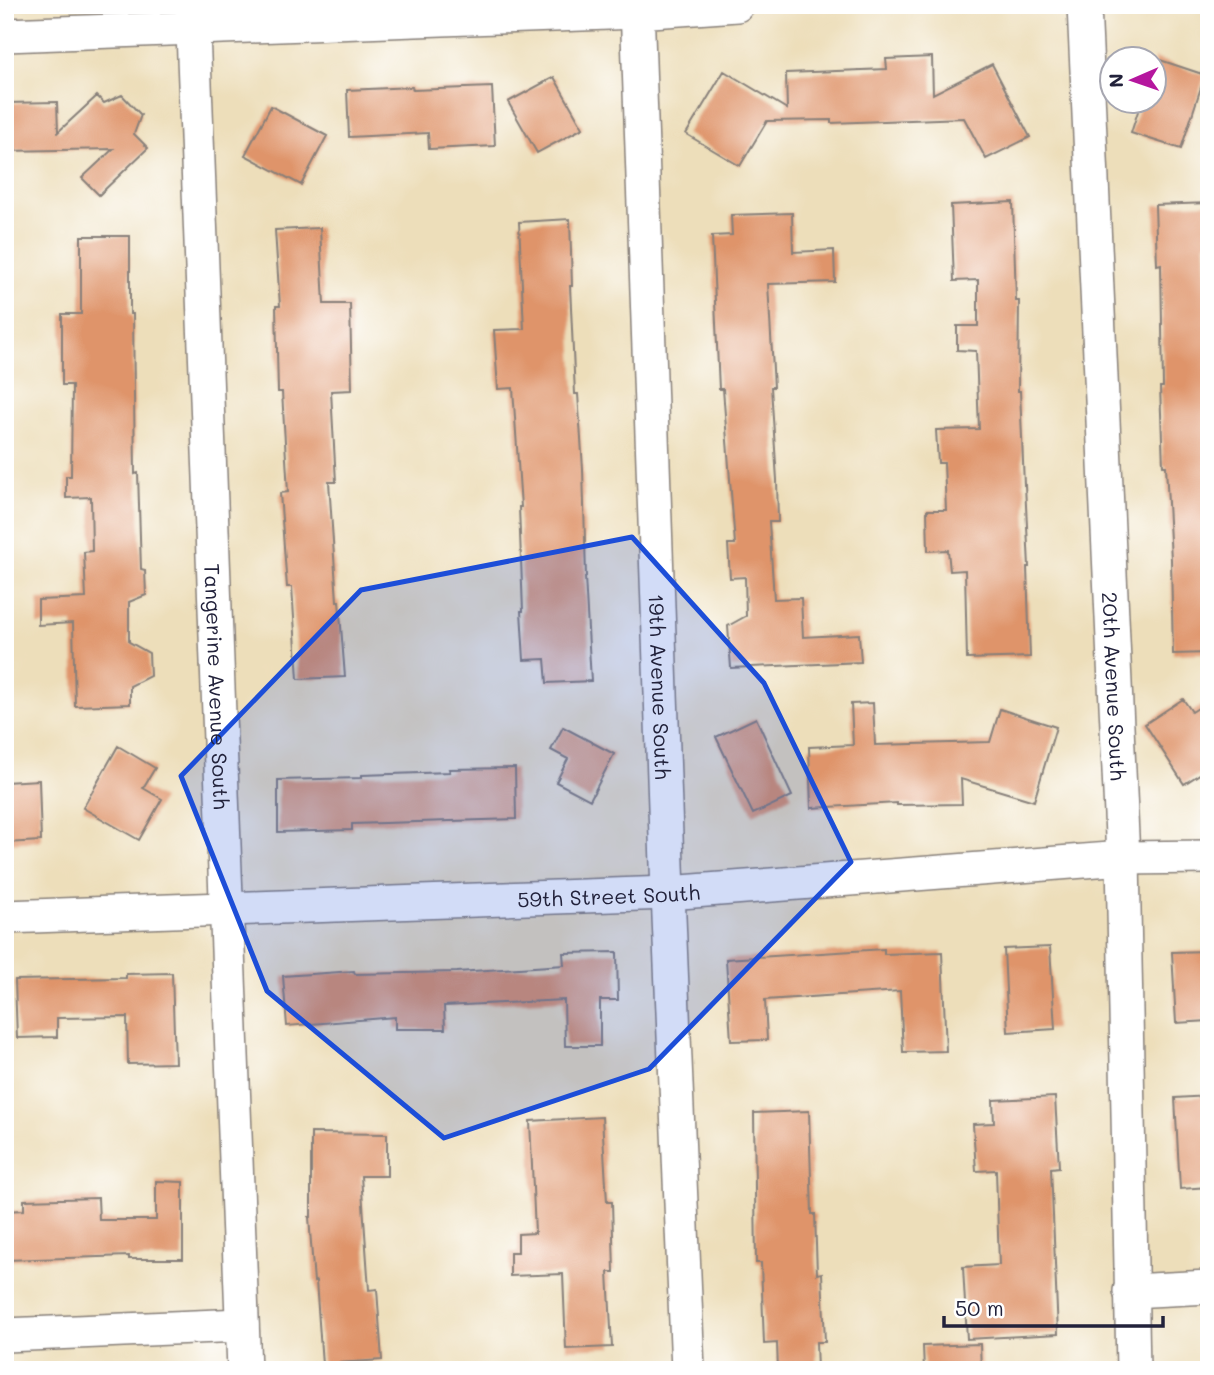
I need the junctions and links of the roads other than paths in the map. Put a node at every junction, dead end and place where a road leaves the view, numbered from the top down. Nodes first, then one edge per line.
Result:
1 (737, 5) edge
2 (1084, 5) edge
3 (637, 9) edge
4 (415, 13) edge
5 (192, 17) edge
6 (5, 36) edge
7 (1209, 857) edge
8 (1123, 858) junction
9 (668, 893) junction
10 (226, 909) junction
11 (5, 917) edge
12 (1209, 1287) edge
13 (1130, 1291) junction
14 (242, 1325) junction
15 (5, 1335) edge
16 (244, 1370) edge
17 (688, 1370) edge
18 (1133, 1370) edge

1 - 3 street
2 - 8 street, 20th Avenue South
3 - 4 street
3 - 9 street, 19th Avenue South
4 - 5 street
5 - 6 street
5 - 10 street, Tangerine Avenue South
7 - 8 street, 59th Street South
8 - 9 street, 59th Street South
8 - 13 street, 20th Avenue South
9 - 10 street, 59th Street South
9 - 17 street, 19th Avenue South
10 - 11 street, 59th Street South
10 - 14 street, Tangerine Avenue South
12 - 13 street
13 - 18 street, 20th Avenue South
14 - 15 street
14 - 16 street, Tangerine Avenue South

